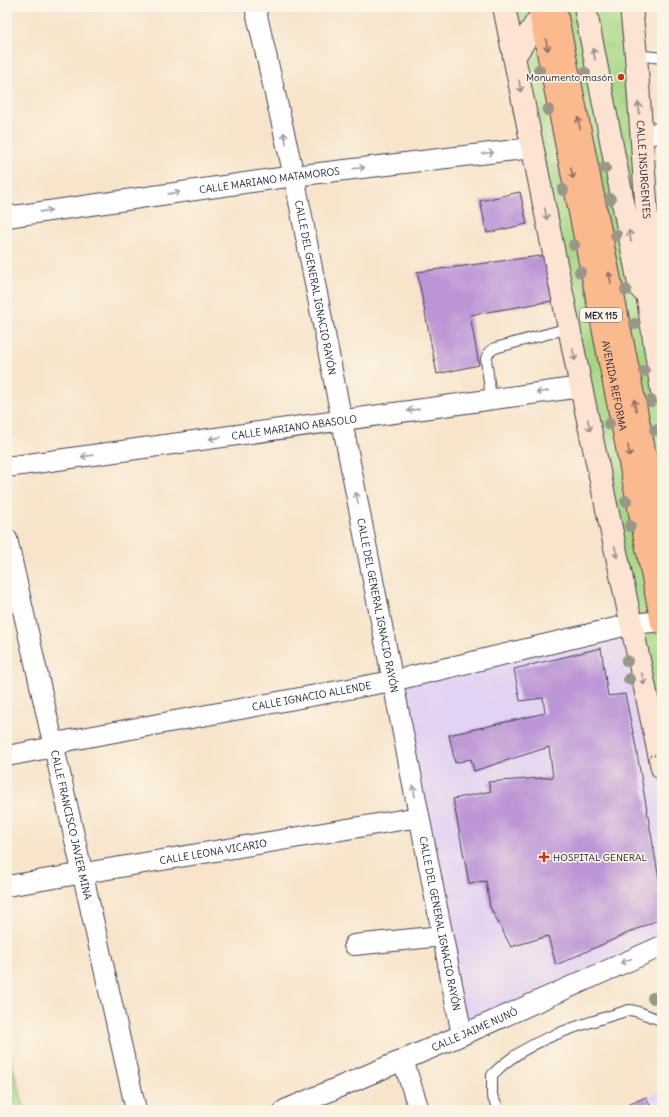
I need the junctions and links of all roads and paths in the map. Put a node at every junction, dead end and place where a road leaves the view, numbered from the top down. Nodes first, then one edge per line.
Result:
1 (255, 7) edge
2 (504, 7) edge
3 (585, 7) edge
4 (631, 7) edge
5 (546, 9) edge
6 (636, 55) junction
7 (514, 58) junction
8 (662, 58) edge
9 (652, 134) edge
10 (532, 148) junction
11 (294, 176) junction
12 (7, 217) edge
13 (650, 273) edge
14 (569, 328) junction
15 (661, 383) edge
16 (581, 386) junction
17 (491, 398) junction
18 (341, 420) junction
19 (7, 468) edge
20 (7, 538) edge
21 (662, 539) edge
22 (662, 621) edge
23 (632, 624) junction
24 (392, 681) junction
25 (54, 747) junction
26 (662, 754) edge
27 (7, 756) edge
28 (656, 762) edge
29 (419, 817) junction
30 (82, 873) junction
31 (7, 886) edge
32 (442, 936) junction
33 (354, 945) dead end
34 (662, 946) edge
35 (662, 1020) edge
36 (462, 1035) junction
37 (403, 1060) junction
38 (136, 1110) edge
39 (285, 1110) edge
40 (419, 1110) edge
41 (499, 1110) edge

11 -> 1 street, CALLE DEL GENERAL IGNACIO RAYÓN
2 - 7 street
13 -> 3 street
4 - 6 street, CALLE INSURGENTES
5 - 7 street
21 -> 5 main road, AVENIDA REFORMA / MEX 115
5 -> 22 main road, AVENIDA REFORMA / MEX 115
6 - 8 lane
9 -> 6 street, CALLE INSURGENTES
7 -> 10 street
9 - 13 street, CALLE INSURGENTES
11 -> 10 street, CALLE MARIANO MATAMOROS
10 -> 14 street
12 -> 11 street, CALLE MARIANO MATAMOROS
11 - 18 street, CALLE DEL GENERAL IGNACIO RAYÓN
13 - 15 street
14 -> 16 street
14 - 17 lane
16 -> 17 street, CALLE MARIANO ABASOLO
16 -> 23 street
17 -> 18 street, CALLE MARIANO ABASOLO
18 -> 19 street, CALLE MARIANO ABASOLO
24 -> 18 street, CALLE DEL GENERAL IGNACIO RAYÓN
20 - 25 street, CALLE FRANCISCO JAVIER MINA
22 - 23 street, CALLE IGNACIO ALLENDE
23 - 24 street, CALLE IGNACIO ALLENDE
23 -> 28 street
24 - 25 street, CALLE IGNACIO ALLENDE
29 -> 24 street, CALLE DEL GENERAL IGNACIO RAYÓN
25 - 27 street, CALLE IGNACIO ALLENDE
25 - 30 street, CALLE FRANCISCO JAVIER MINA
26 - 28 path, bridge
29 - 30 street, CALLE LEONA VICARIO
29 - 32 street, CALLE DEL GENERAL IGNACIO RAYÓN
30 - 31 street, CALLE LEONA VICARIO
30 - 38 street, CALLE FRANCISCO JAVIER MINA
32 - 33 street
32 - 36 street, CALLE DEL GENERAL IGNACIO RAYÓN
34 -> 36 street, CALLE JAIME NUNÓ
35 - 41 lane
36 - 37 street, CALLE JAIME NUNÓ
37 - 39 street, CALLE JAIME NUNÓ
37 - 40 street

